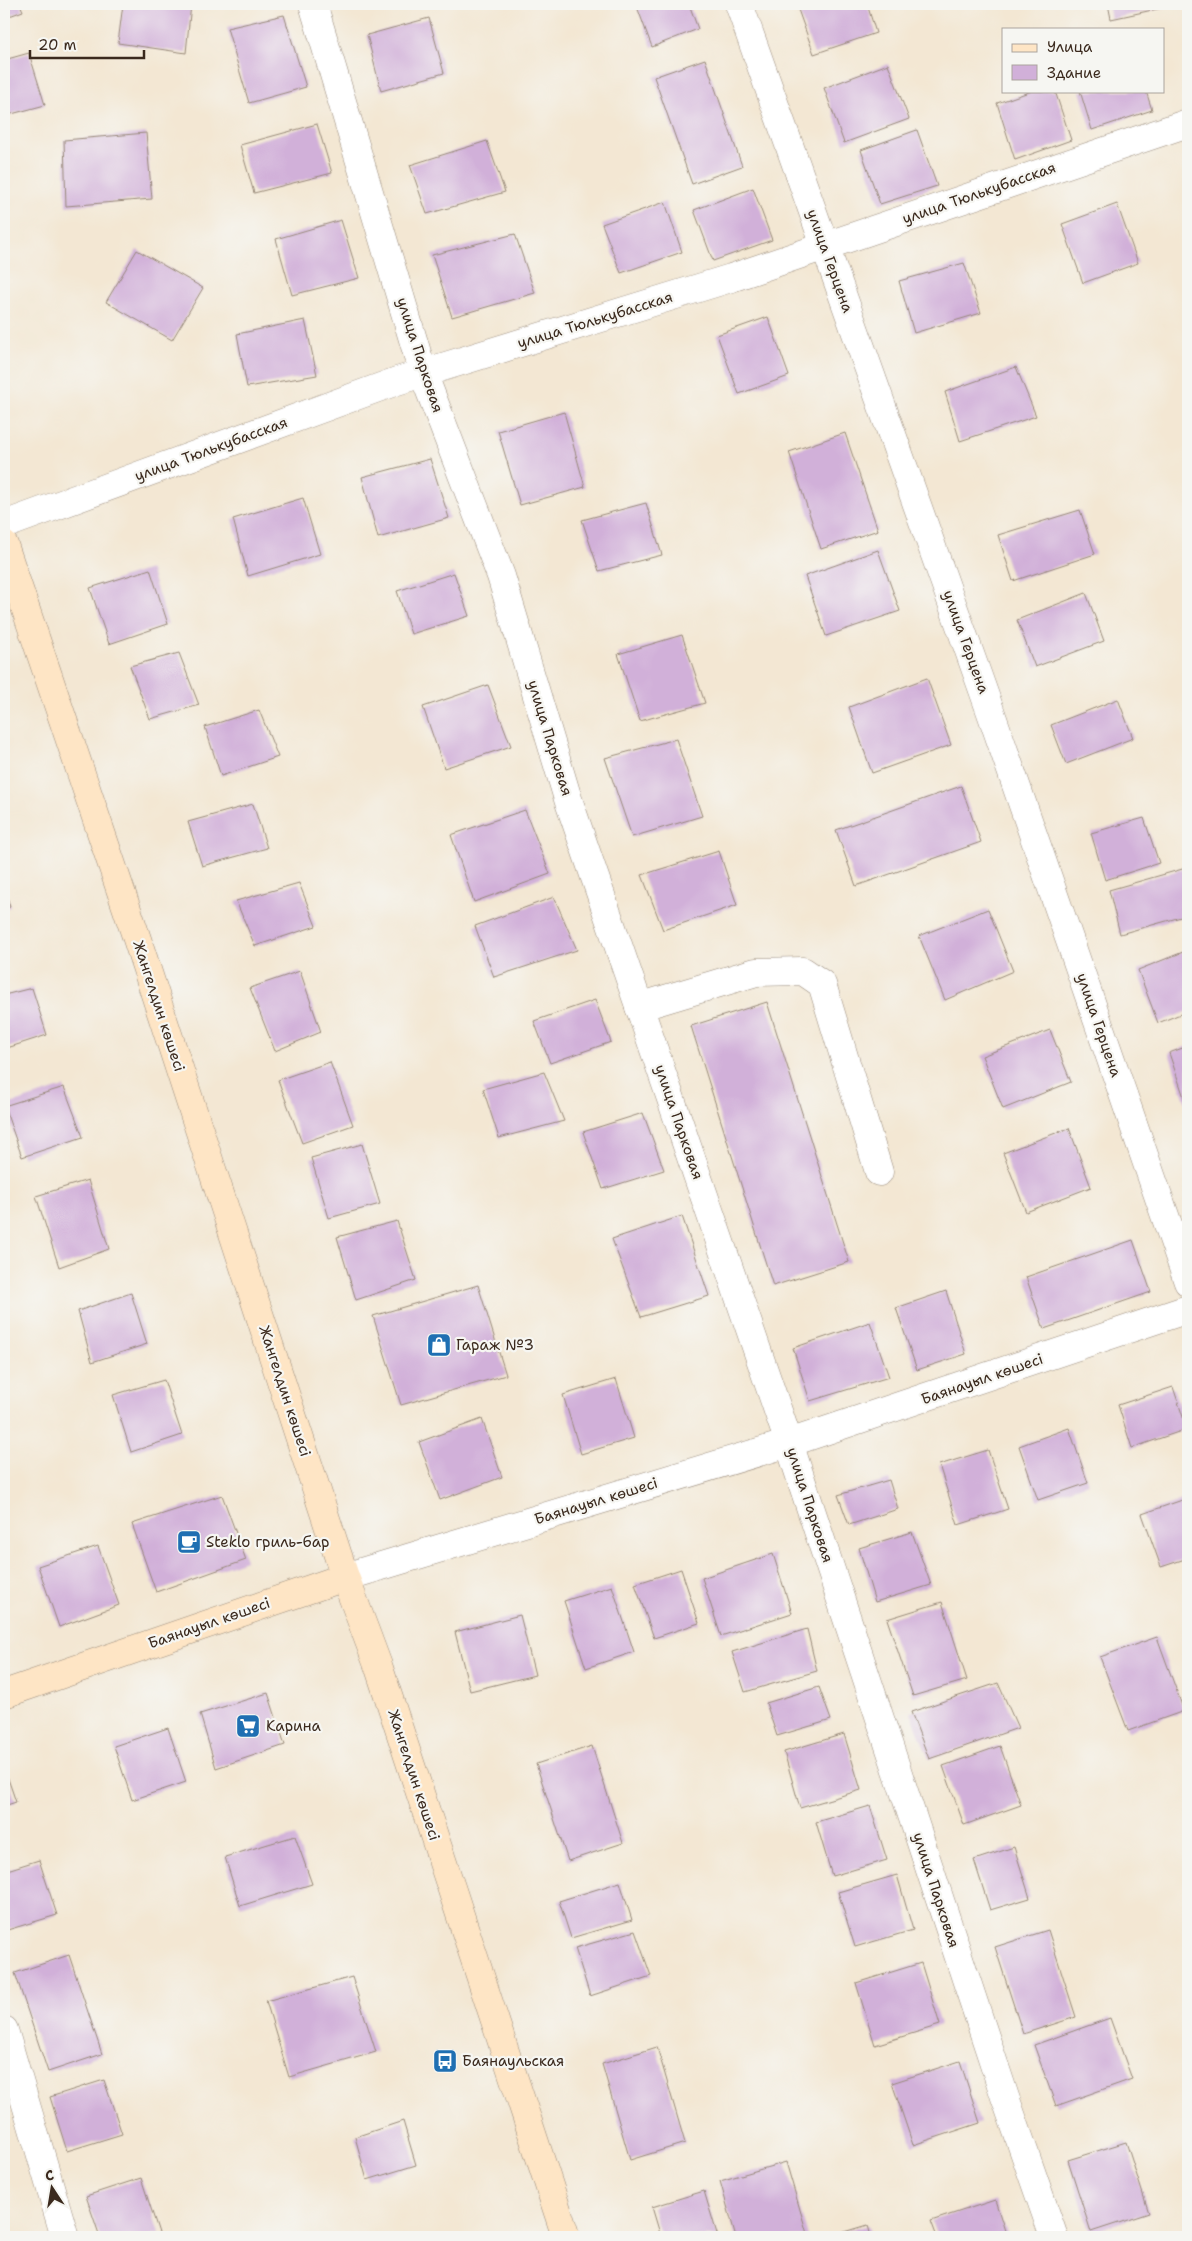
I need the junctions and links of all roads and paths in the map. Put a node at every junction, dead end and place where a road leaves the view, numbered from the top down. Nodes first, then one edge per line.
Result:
1 (313, 4) edge
2 (739, 4) edge
3 (1188, 123) edge
4 (824, 245) junction
5 (424, 373) junction
6 (4, 526) edge
7 (4, 545) edge
8 (639, 1007) junction
9 (879, 1172) dead end
10 (1188, 1282) edge
11 (1188, 1309) edge
12 (789, 1443) junction
13 (345, 1577) junction
14 (4, 1694) edge
15 (4, 2030) edge
16 (65, 2237) edge
17 (566, 2237) edge
18 (1054, 2237) edge

1 - 5 street, улица Парковая
2 - 4 street, улица Герцена
3 - 4 street, улица Тюлькубасская
4 - 5 street, улица Тюлькубасская
4 - 10 street, улица Герцена
5 - 6 street, улица Тюлькубасская
5 - 8 street, улица Парковая
7 - 13 main road, Жангелдин көшесі
8 - 9 street
8 - 12 street, улица Парковая
11 - 12 street, Баянауыл көшесі
12 - 13 street, Баянауыл көшесі
12 - 18 street, улица Парковая
13 - 14 main road, Баянауыл көшесі
13 - 17 main road, Жангелдин көшесі
15 - 16 street

